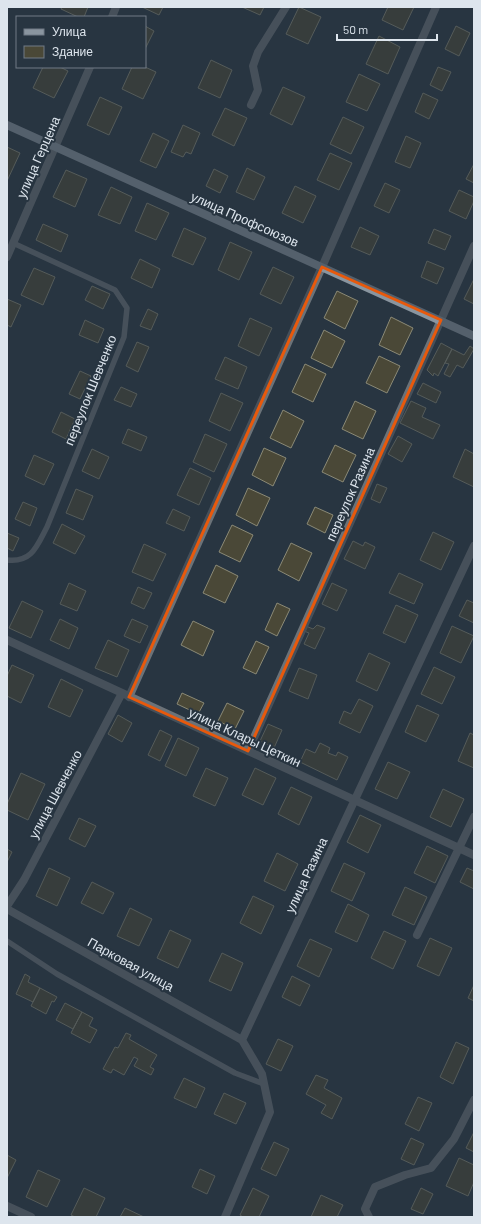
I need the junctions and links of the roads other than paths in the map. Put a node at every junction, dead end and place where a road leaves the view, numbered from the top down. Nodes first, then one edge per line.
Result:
1 (286, 7) edge
2 (436, 7) edge
3 (90, 68) edge
4 (251, 105) dead end
5 (7, 125) edge
6 (56, 147) junction
7 (13, 243) junction
8 (474, 246) edge
9 (7, 257) edge
10 (322, 267) junction
11 (441, 320) junction
12 (474, 336) edge
13 (474, 546) edge
14 (7, 560) edge
15 (7, 640) edge
16 (126, 695) junction
17 (248, 751) junction
18 (354, 800) junction
19 (474, 817) edge
20 (459, 848) junction
21 (474, 855) edge
22 (7, 906) edge
23 (7, 909) edge
24 (417, 935) dead end
25 (7, 941) edge
26 (242, 1040) junction
27 (264, 1084) junction
28 (474, 1100) edge
29 (7, 1206) edge
30 (31, 1217) edge
31 (225, 1217) edge
32 (369, 1217) edge

1 - 4 street
2 - 10 street, улица Шевченко
3 - 6 street, улица Герцена
5 - 6 street, улица Профсоюзов
6 - 7 street, улица Герцена
6 - 10 street, улица Профсоюзов
7 - 9 street, улица Герцена
7 - 14 lane, переулок Шевченко
8 - 11 street, переулок Разина
10 - 11 street, улица Профсоюзов
10 - 16 street, улица Шевченко
11 - 12 street, улица Профсоюзов
11 - 17 street, переулок Разина
13 - 18 street, улица Разина
15 - 16 street, улица Клары Цеткин
16 - 17 street, улица Клары Цеткин
16 - 22 street, улица Шевченко
17 - 18 street, улица Клары Цеткин
18 - 20 street, улица Клары Цеткин
18 - 26 street, улица Разина
19 - 20 street
20 - 21 street, улица Клары Цеткин
20 - 24 street
23 - 26 street, Парковая улица
25 - 27 lane
26 - 27 street
27 - 31 street
28 - 32 street
29 - 30 street

